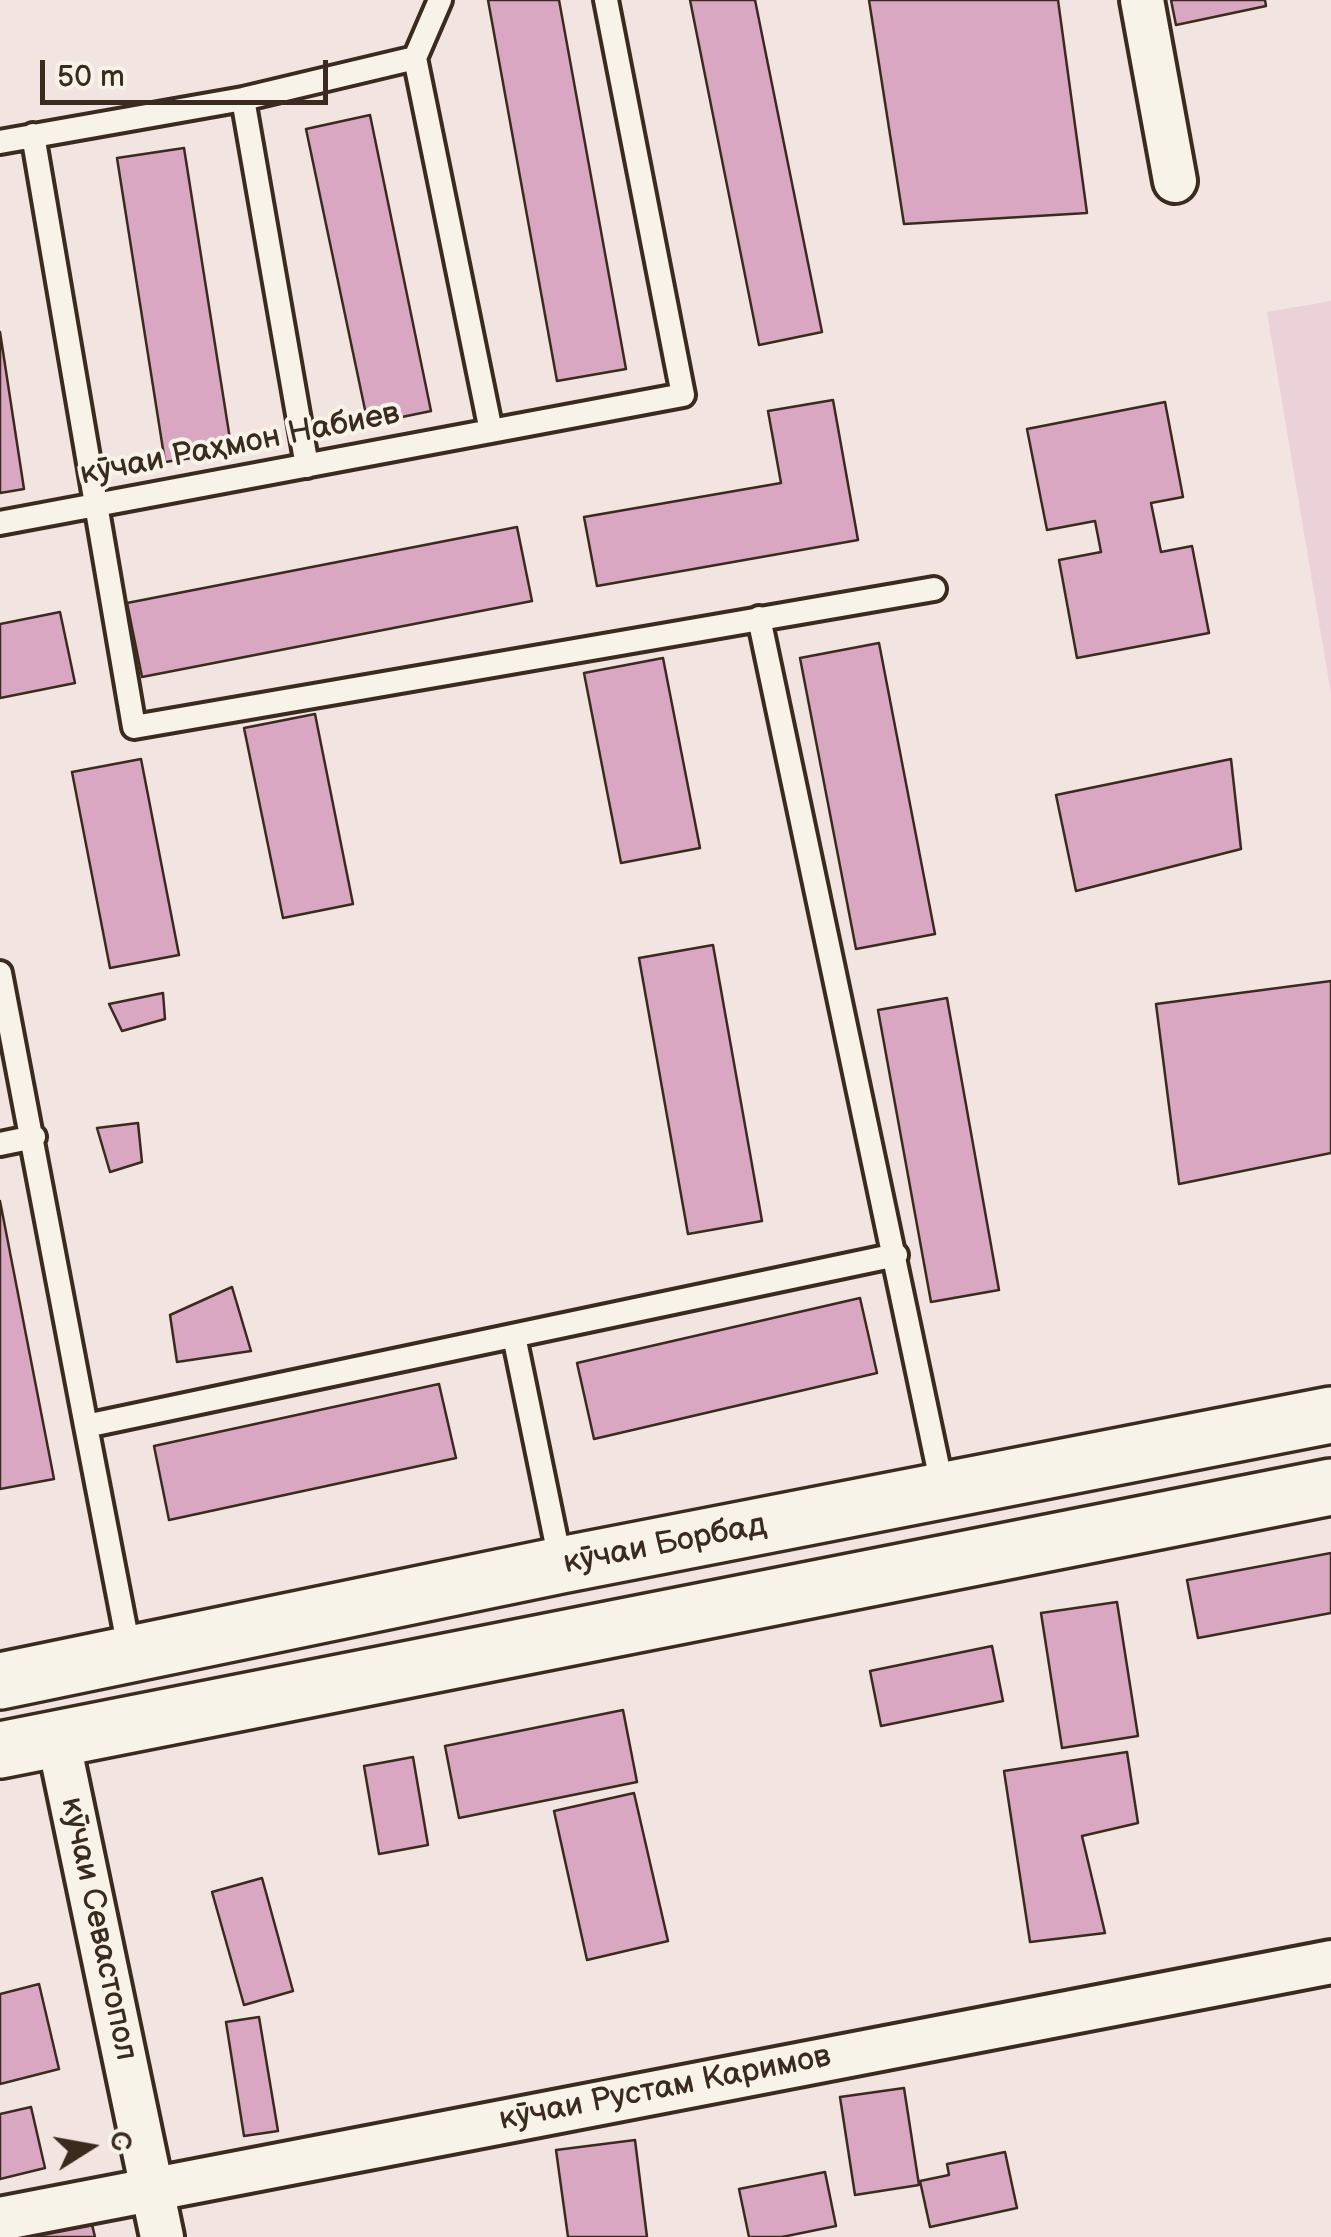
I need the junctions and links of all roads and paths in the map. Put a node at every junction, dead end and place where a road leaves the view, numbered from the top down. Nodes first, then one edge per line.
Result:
1 (440, 0) edge
2 (606, 0) edge
3 (1142, 0) edge
4 (415, 58) junction
5 (242, 99) junction
6 (33, 135) junction
7 (0, 142) edge
8 (1175, 181) dead end
9 (492, 431) junction
10 (308, 466) junction
11 (97, 505) junction
12 (0, 523) edge
13 (934, 588) dead end
14 (759, 618) junction
15 (0, 973) edge
16 (34, 1136) junction
17 (0, 1144) edge
18 (896, 1255) junction
19 (514, 1336) junction
20 (1331, 1415) edge
21 (86, 1426) junction
22 (1331, 1487) edge
23 (943, 1490) junction
24 (561, 1565) junction
25 (130, 1654) junction
26 (0, 1680) edge
27 (58, 1739) junction
28 (0, 1750) edge
29 (1331, 1962) edge
30 (152, 2188) junction
31 (0, 2218) edge
32 (162, 2237) edge

1 - 4 lane
2 - 9 lane, кӯчаи Раҳмон Набиев
3 - 8 street
4 - 5 lane
4 - 9 lane
5 - 6 lane
5 - 10 lane
6 - 7 lane
6 - 11 lane
9 - 10 lane, кӯчаи Раҳмон Набиев
10 - 11 lane, кӯчаи Раҳмон Набиев
11 - 12 lane, кӯчаи Раҳмон Набиев
11 - 14 lane
13 - 14 lane
14 - 18 lane
15 - 16 lane
16 - 17 lane
16 - 21 lane
18 - 19 lane
18 - 23 lane
19 - 21 lane
19 - 24 lane
20 - 23 main road, кӯчаи Борбад
21 - 25 lane
22 - 27 main road
23 - 24 main road, кӯчаи Борбад
24 - 25 main road, кӯчаи Борбад
25 - 26 main road, кӯчаи Борбад
27 - 28 main road
27 - 30 street, кӯчаи Севастопол
29 - 30 street, кӯчаи Рустам Каримов
30 - 31 street, кӯчаи Рустам Каримов
30 - 32 street, кӯчаи Севастопол

